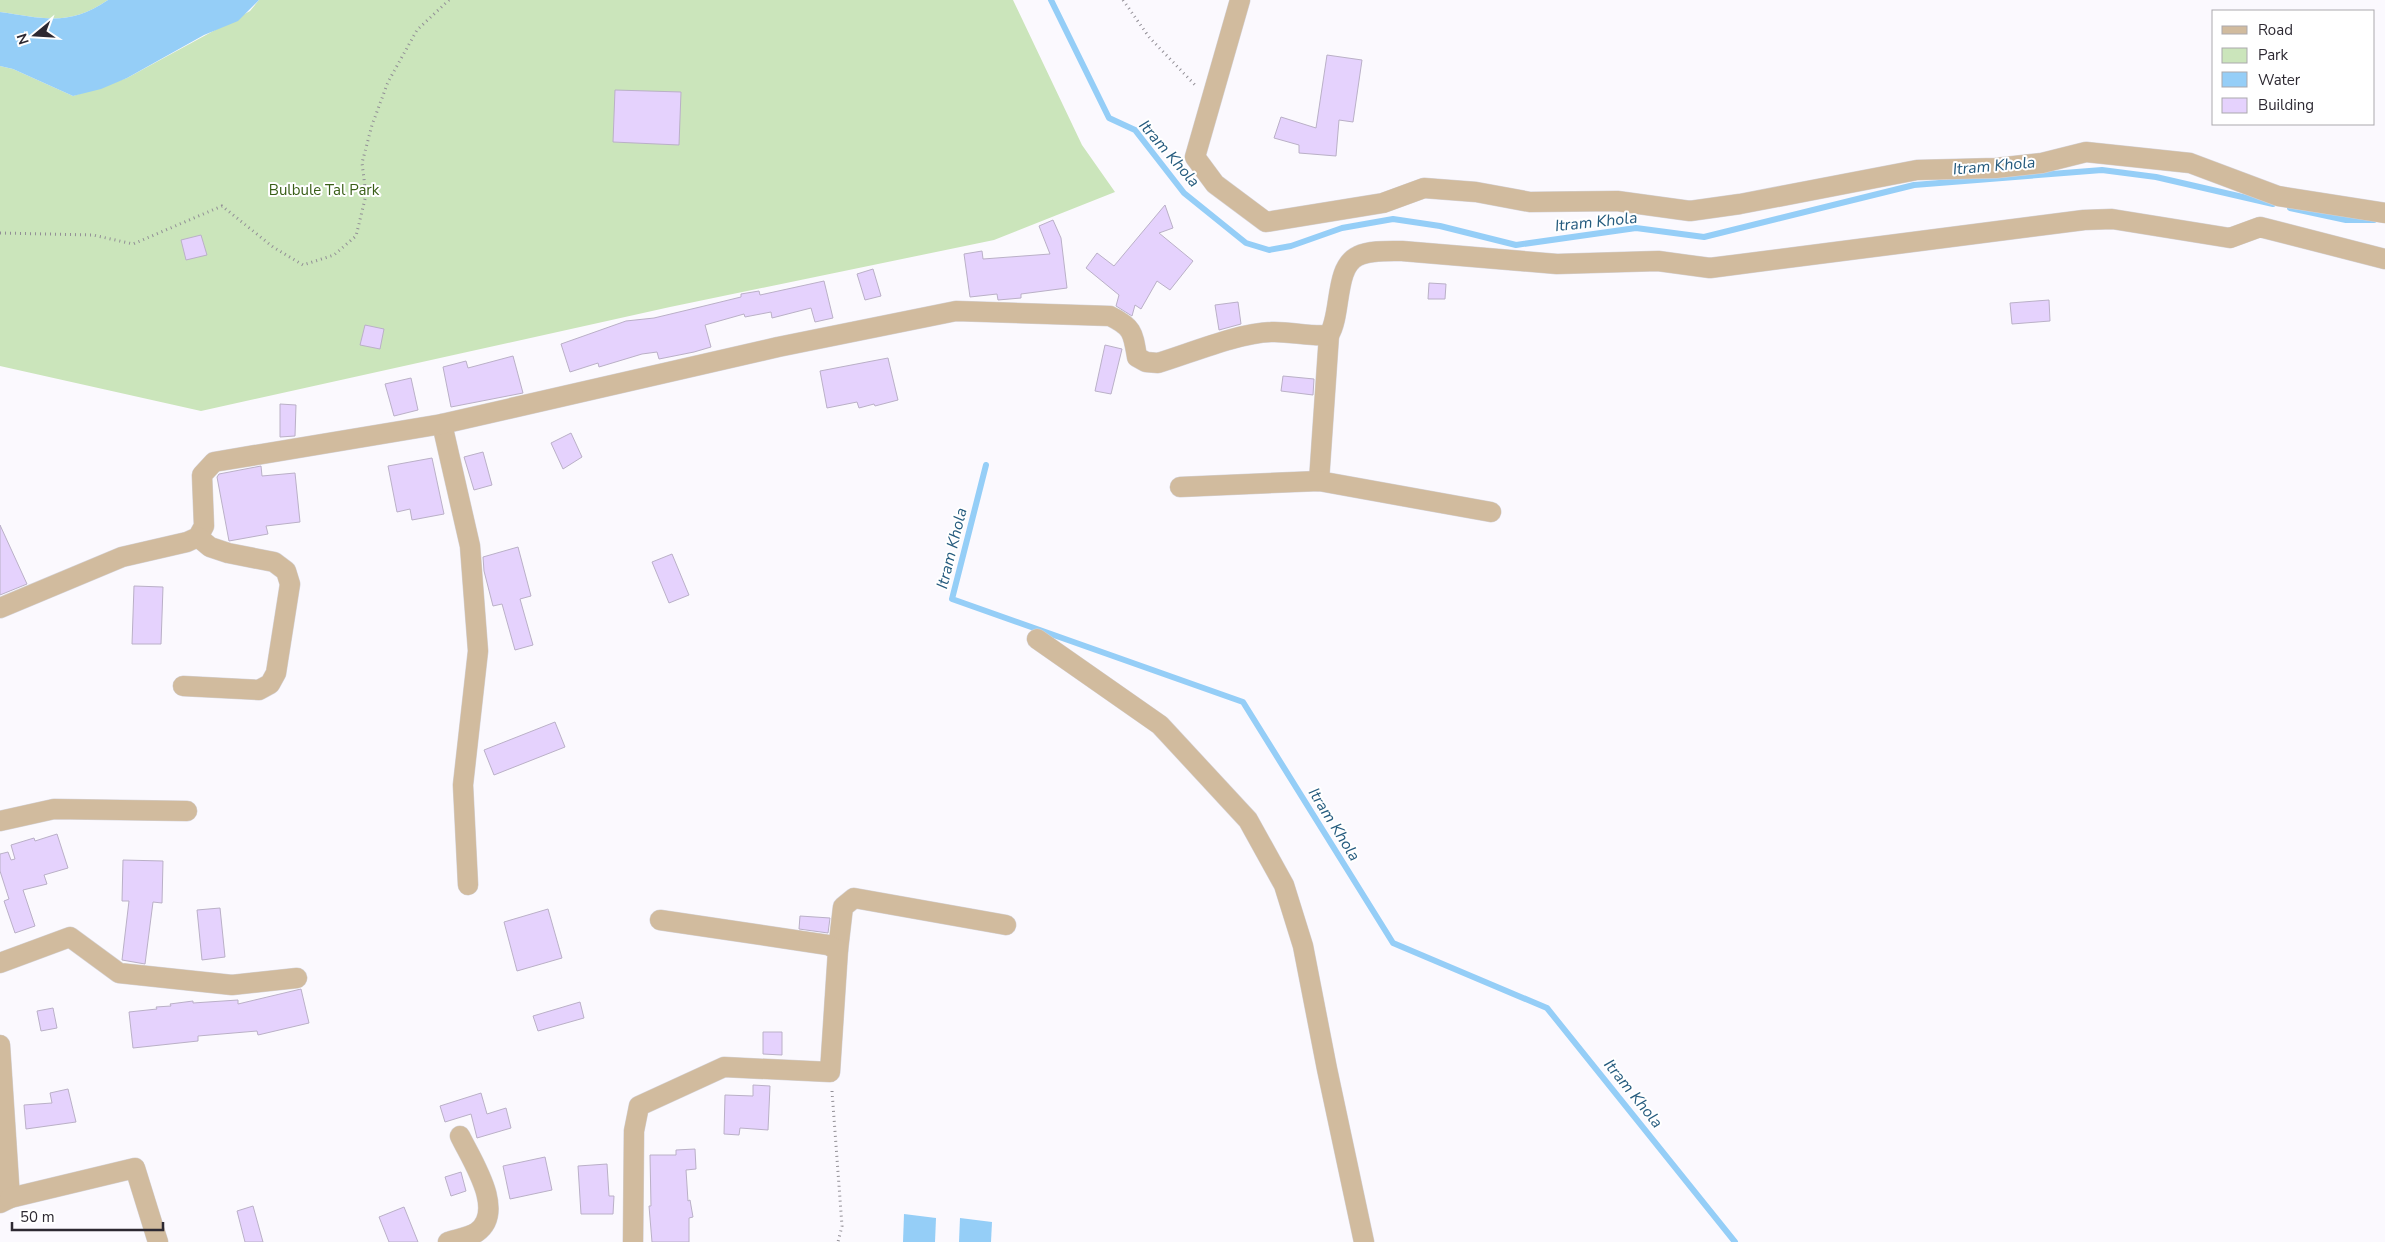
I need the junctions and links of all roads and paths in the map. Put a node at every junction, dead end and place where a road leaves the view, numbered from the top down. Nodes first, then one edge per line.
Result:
1 (449, 0) edge
2 (1123, 0) edge
3 (1240, 0) edge
4 (1210, 100) junction
5 (2385, 213) edge
6 (0, 233) edge
7 (2385, 259) edge
8 (1329, 335) junction
9 (442, 424) junction
10 (1319, 480) junction
11 (1180, 487) dead end
12 (1491, 512) dead end
13 (198, 537) junction
14 (0, 608) edge
15 (1037, 639) dead end
16 (183, 686) dead end
17 (187, 811) dead end
18 (0, 821) edge
19 (468, 885) dead end
20 (660, 920) dead end
21 (1006, 925) dead end
22 (838, 950) junction
23 (0, 963) edge
24 (297, 978) dead end
25 (0, 1045) edge
26 (830, 1072) junction
27 (460, 1136) dead end
28 (5, 1201) edge
29 (158, 1242) edge
30 (448, 1242) edge
31 (633, 1242) edge
32 (838, 1242) edge
33 (1364, 1242) edge

1 - 6 path
2 - 4 path
3 - 4 street
4 - 5 street
7 - 8 street
8 - 9 street
8 - 10 street
9 - 13 street
9 - 19 street
10 - 11 street
10 - 12 street
13 - 14 street
13 - 16 street
15 - 33 street
17 - 18 street
20 - 22 street
21 - 22 street
22 - 26 street
23 - 24 street
25 - 28 street
26 - 31 street
26 - 32 path
27 - 30 street
28 - 29 street

